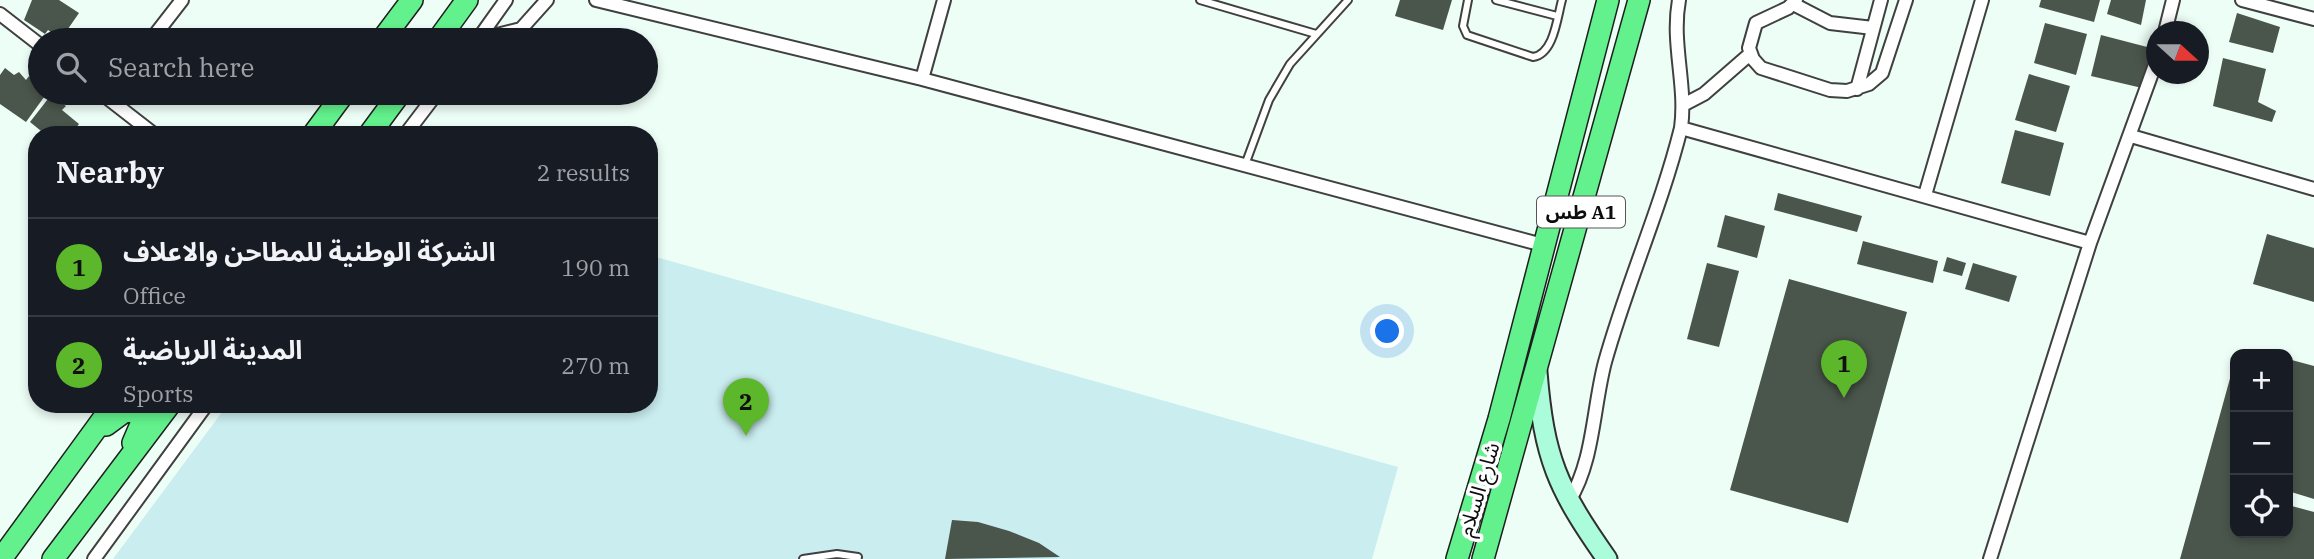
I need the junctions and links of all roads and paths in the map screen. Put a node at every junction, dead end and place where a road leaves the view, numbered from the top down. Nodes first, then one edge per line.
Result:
1 (182, 0) edge
2 (410, 0) edge
3 (467, 0) edge
4 (506, 0) edge
5 (547, 0) edge
6 (596, 0) edge
7 (944, 0) edge
8 (1200, 0) edge
9 (1348, 0) edge
10 (1468, 0) edge
11 (1496, 0) edge
12 (1562, 0) edge
13 (1608, 0) edge
14 (1639, 0) edge
15 (1679, 0) edge
16 (1881, 0) edge
17 (1906, 0) edge
18 (1982, 0) edge
19 (2173, 0) edge
20 (2242, 0) edge
21 (1794, 2) edge
22 (0, 14) edge
23 (2313, 14) edge
24 (1557, 16) junction
25 (2168, 21) edge
26 (160, 28) edge
27 (390, 28) edge
28 (447, 28) edge
29 (486, 28) edge
30 (522, 28) edge
31 (1873, 28) junction
32 (1316, 34) junction
33 (28, 36) edge
34 (1750, 54) junction
35 (922, 79) junction
36 (2149, 84) edge
37 (1857, 89) junction
38 (119, 105) edge
39 (335, 105) edge
40 (391, 105) edge
41 (428, 105) edge
42 (1683, 105) junction
43 (144, 126) edge
44 (320, 126) edge
45 (376, 126) edge
46 (412, 126) edge
47 (1681, 128) junction
48 (2131, 136) junction
49 (1245, 165) junction
50 (2314, 189) edge
51 (1926, 195) junction
52 (2090, 243) junction
53 (1543, 245) junction
54 (1537, 371) junction
55 (107, 413) edge
56 (122, 413) edge
57 (138, 413) edge
58 (163, 413) edge
59 (200, 413) edge
60 (94, 431) junction
61 (123, 464) junction
62 (1569, 501) junction
63 (859, 556) dead end
64 (1, 559) edge
65 (53, 559) edge
66 (94, 559) edge
67 (803, 559) edge
68 (1457, 559) edge
69 (1483, 559) edge
70 (1607, 559) edge
71 (1990, 559) edge

1 - 26 street
2 - 27 highway
3 - 28 highway
4 - 29 street
5 - 30 street
6 - 35 street
7 - 35 street
8 - 32 lane
9 - 32 lane
10 - 24 lane
11 - 24 lane
12 - 24 lane
13 - 53 highway, طس A1
14 - 54 highway, طس A1
15 - 42 street
16 - 31 street
17 - 37 street
18 - 51 street
19 - 25 street
20 - 23 street
21 - 31 street
21 - 34 street
22 - 33 street
31 - 37 street
32 - 49 lane
34 - 37 street
34 - 42 street
35 - 49 street
36 - 48 street
38 - 43 street
39 - 44 highway
40 - 45 highway
41 - 46 street
42 - 47 street
47 - 51 street
47 - 62 street
48 - 50 street
48 - 52 street
49 - 53 street
51 - 52 street
52 - 71 street
53 - 68 highway, شارع السلام / طس A1
54 - 62 main road
54 - 69 highway, شارع السلام / طس A1
55 - 60 highway
56 - 60 highway
57 - 61 highway
58 - 61 highway
59 - 66 street
60 - 64 highway
61 - 65 highway
62 - 70 main road
63 - 67 lane

